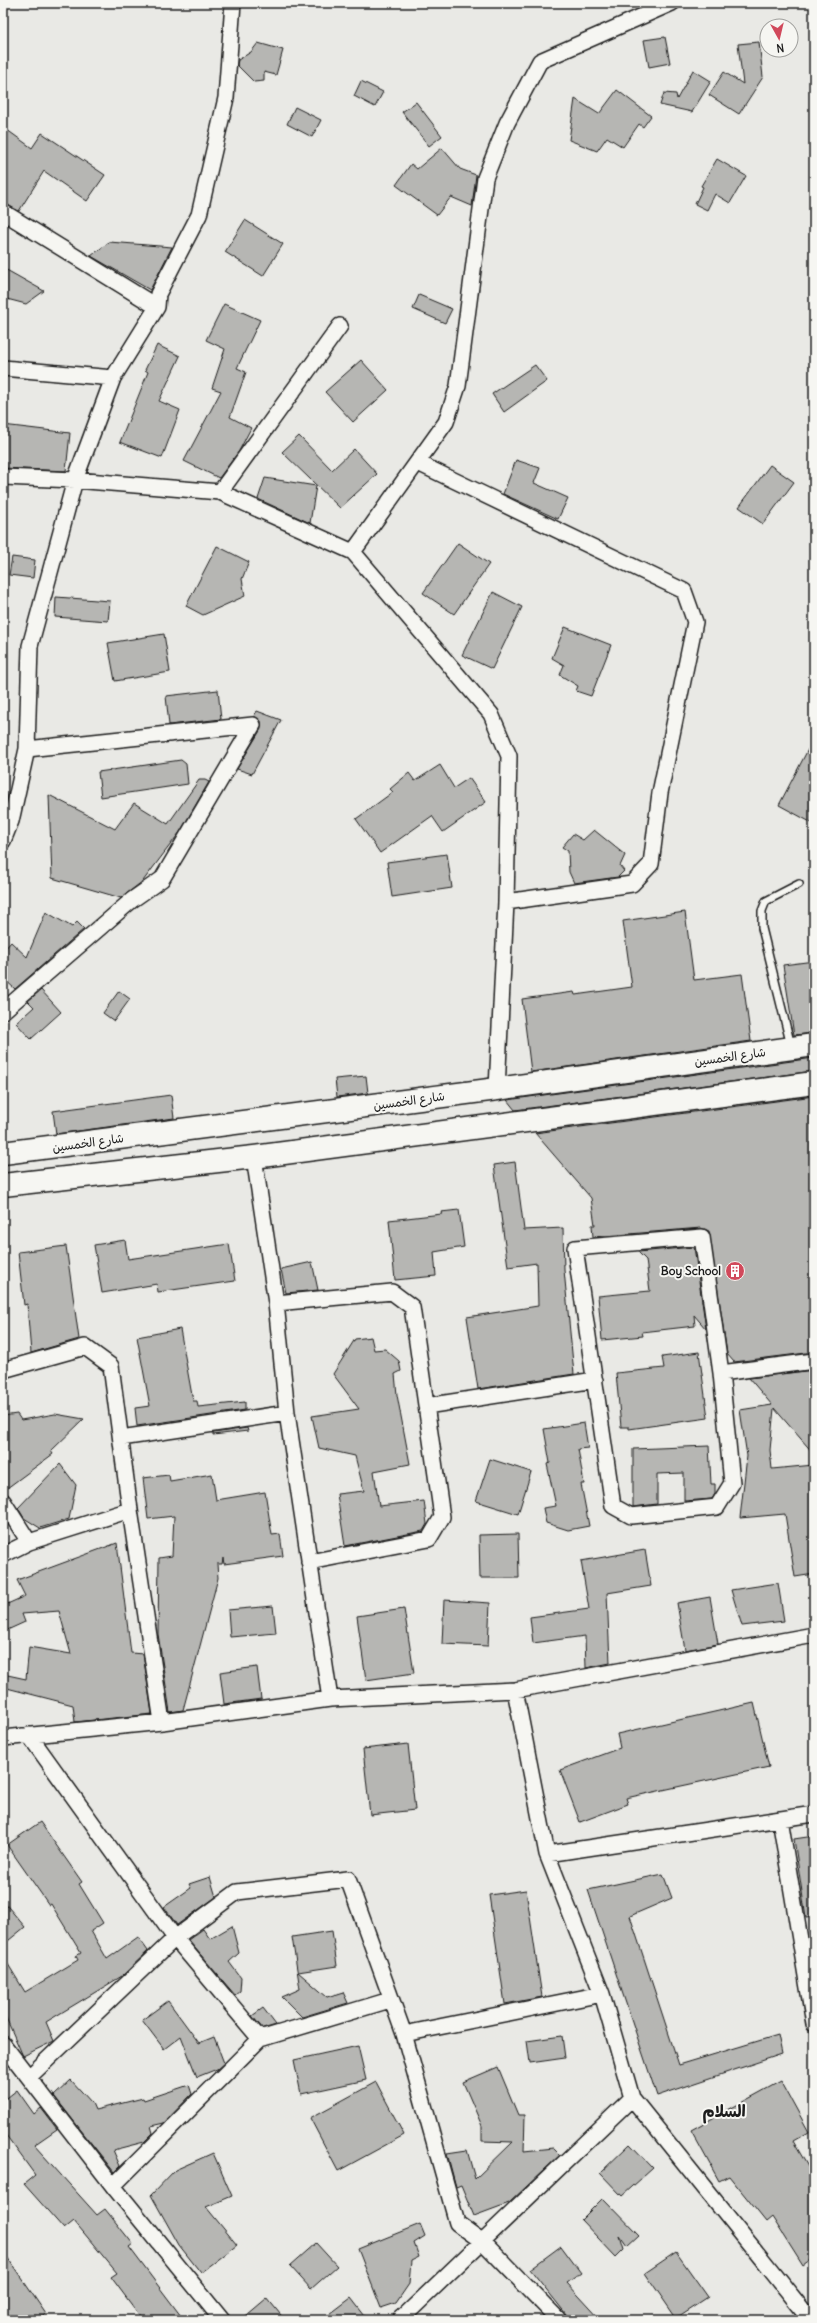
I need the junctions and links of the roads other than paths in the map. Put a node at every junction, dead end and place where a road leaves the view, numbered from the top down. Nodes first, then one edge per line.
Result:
1 (233, 3) edge
2 (672, 3) edge
3 (3, 212) edge
4 (157, 307) junction
5 (340, 326) dead end
6 (3, 368) edge
7 (113, 378) junction
8 (418, 463) junction
9 (3, 477) edge
10 (75, 480) junction
11 (220, 492) junction
12 (353, 552) junction
13 (27, 749) junction
14 (7, 822) edge
15 (3, 841) edge
16 (799, 884) dead end
17 (506, 902) junction
18 (3, 1011) edge
19 (814, 1045) edge
20 (792, 1048) junction
21 (814, 1083) edge
22 (496, 1089) junction
23 (3, 1153) edge
24 (254, 1157) junction
25 (3, 1184) edge
26 (276, 1303) junction
27 (814, 1361) edge
28 (3, 1370) edge
29 (721, 1373) junction
30 (594, 1380) junction
31 (426, 1406) junction
32 (287, 1413) junction
33 (121, 1438) junction
34 (3, 1501) edge
35 (130, 1510) junction
36 (29, 1542) junction
37 (3, 1555) edge
38 (309, 1562) junction
39 (814, 1635) edge
40 (515, 1690) junction
41 (330, 1699) junction
42 (162, 1722) junction
43 (29, 1735) junction
44 (3, 1738) edge
45 (814, 1814) edge
46 (780, 1819) junction
47 (547, 1854) junction
48 (176, 1938) junction
49 (602, 1994) junction
50 (812, 1995) edge
51 (390, 2000) junction
52 (814, 2024) edge
53 (404, 2034) junction
54 (260, 2039) junction
55 (3, 2044) edge
56 (29, 2077) junction
57 (632, 2098) junction
58 (113, 2186) junction
59 (483, 2242) junction
60 (222, 2320) edge
61 (400, 2320) edge
62 (559, 2320) edge
63 (811, 2320) edge

1 - 4 street
2 - 8 street
3 - 4 street
4 - 7 street
5 - 11 street
6 - 7 street
7 - 10 street
8 - 12 street
8 - 17 street
9 - 10 street
10 - 11 street
10 - 13 street
11 - 12 street
12 - 17 street
13 - 14 street
13 - 18 street
14 - 15 street
16 - 20 lane
17 - 22 street
19 - 20 main road, شارع الخمسين
20 - 22 main road, شارع الخمسين
21 - 24 main road
22 - 23 main road, شارع الخمسين
24 - 25 main road
24 - 26 street
26 - 31 street
26 - 32 street
27 - 29 street
28 - 33 street
29 - 30 street
29 - 30 street
30 - 31 street
31 - 38 street
32 - 33 street
32 - 38 street
33 - 35 street
34 - 36 street
35 - 36 street
35 - 42 street
36 - 37 street
38 - 41 street
39 - 40 street
40 - 41 street
40 - 47 street
41 - 42 street
42 - 43 street
43 - 44 street
43 - 48 street
45 - 46 street
46 - 47 street
46 - 50 street
47 - 49 street
48 - 51 street
48 - 54 street
48 - 56 street
49 - 53 street
49 - 57 street
50 - 52 street
51 - 53 street
51 - 54 street
53 - 59 street
54 - 58 street
55 - 56 street
56 - 58 street
57 - 59 street
57 - 63 street
58 - 60 street
59 - 61 street
59 - 62 street

